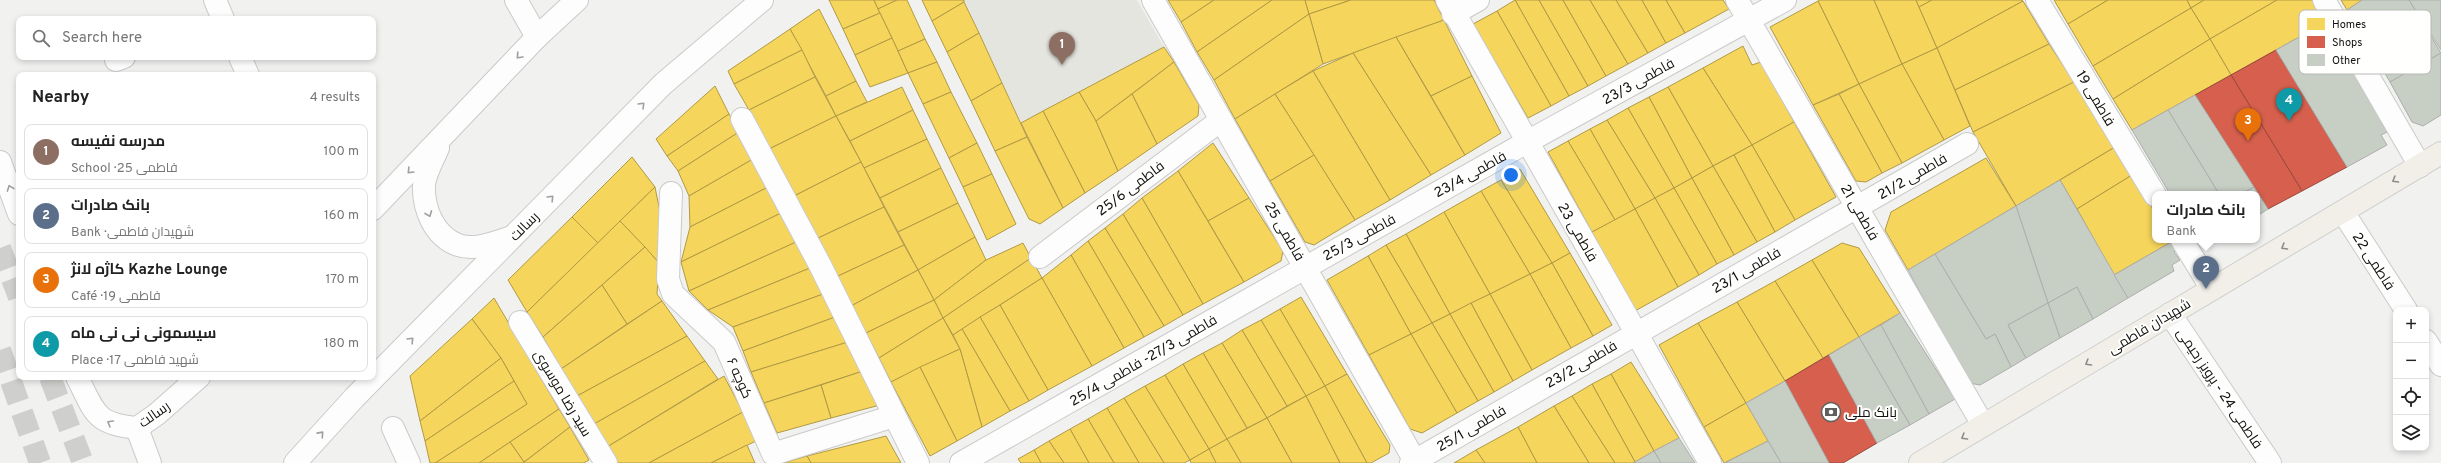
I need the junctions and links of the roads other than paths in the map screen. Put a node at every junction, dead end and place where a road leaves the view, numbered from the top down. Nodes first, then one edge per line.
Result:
1 (215, 0) edge
2 (516, 0) edge
3 (577, 0) edge
4 (762, 0) edge
5 (1153, 0) edge
6 (1478, 0) edge
7 (1737, 0) edge
8 (1785, 0) edge
9 (2037, 0) edge
10 (2324, 0) edge
11 (1450, 7) edge
12 (2330, 10) edge
13 (222, 16) edge
14 (1748, 20) junction
15 (537, 37) junction
16 (241, 60) edge
17 (247, 72) edge
18 (2367, 74) edge
19 (742, 119) dead end
20 (1221, 120) junction
21 (442, 137) junction
22 (1527, 142) junction
23 (1967, 144) dead end
24 (2441, 153) edge
25 (0, 162) edge
26 (2420, 166) junction
27 (2152, 191) edge
28 (671, 193) dead end
29 (16, 206) edge
30 (376, 206) edge
31 (1414, 206) joint
32 (1857, 207) junction
33 (2343, 212) junction
34 (514, 236) junction
35 (2184, 243) edge
36 (1040, 257) dead end
37 (1305, 267) junction
38 (2212, 289) junction
39 (2404, 307) edge
40 (2170, 314) junction
41 (520, 322) dead end
42 (1636, 333) junction
43 (2427, 343) edge
44 (2441, 365) edge
45 (376, 373) edge
46 (79, 380) edge
47 (196, 380) edge
48 (370, 380) edge
49 (1526, 396) joint
50 (894, 416) junction
51 (1983, 425) junction
52 (137, 428) junction
53 (393, 428) dead end
54 (986, 458) edge
55 (1414, 462) edge
56 (150, 463) edge
57 (295, 463) edge
58 (409, 463) edge
59 (606, 463) edge
60 (918, 463) edge
61 (961, 463) edge
62 (1710, 463) edge
63 (1920, 463) edge
64 (2270, 463) edge

1 - 13 street
2 - 15 street
3 - 15 street
34 -> 4 street, رسالت
5 - 20 street, فاطمی 25
6 - 11 street
7 - 14 street, فاطمی 21
8 - 14 street, فاطمی 23/3
9 - 27 street, فاطمی 19
10 - 12 street
11 - 22 street, فاطمی 23
14 - 22 street, فاطمی 23/3
14 - 32 street, فاطمی 21
15 -> 21 street
16 - 17 street
18 - 26 street
19 - 50 street
20 - 36 street, فاطمی 25/6
20 - 37 street, فاطمی 25
21 -> 30 street
21 -> 34 street
22 - 31 street, فاطمی 23/4
22 - 42 street, فاطمی 23
23 - 32 street, فاطمی 21/2
24 - 26 main road, شهیدان فاطمی
29 -> 25 street
26 -> 33 main road, شهیدان فاطمی
28 - 50 street, کوچه ۶
31 - 37 street, فاطمی 25/3
32 - 42 street, فاطمی 23/1
32 - 51 street, فاطمی 21
33 -> 38 main road, شهیدان فاطمی
33 - 39 street, فاطمی 22
45 -> 34 street, رسالت
35 - 38 street
37 - 54 street, فاطمی 27/3- فاطمی 25/4
37 - 55 street, فاطمی 25
38 - 40 main road, شهیدان فاطمی
40 -> 51 main road, شهیدان فاطمی
40 - 64 street, فاطمی 24 - پرویز رحیمی
41 - 59 street, سید رضا موسوی
42 - 49 street, فاطمی 23/2
42 - 62 street, فاطمی 23
43 - 44 street
52 -> 46 street, رسالت
47 - 52 street, رسالت
57 -> 48 street, رسالت
49 - 55 street, فاطمی 25/1
50 - 60 street
51 -> 63 main road, شهیدان فاطمی
52 - 56 street
53 - 58 street
54 - 61 street, فاطمی 27/3- فاطمی 25/4

